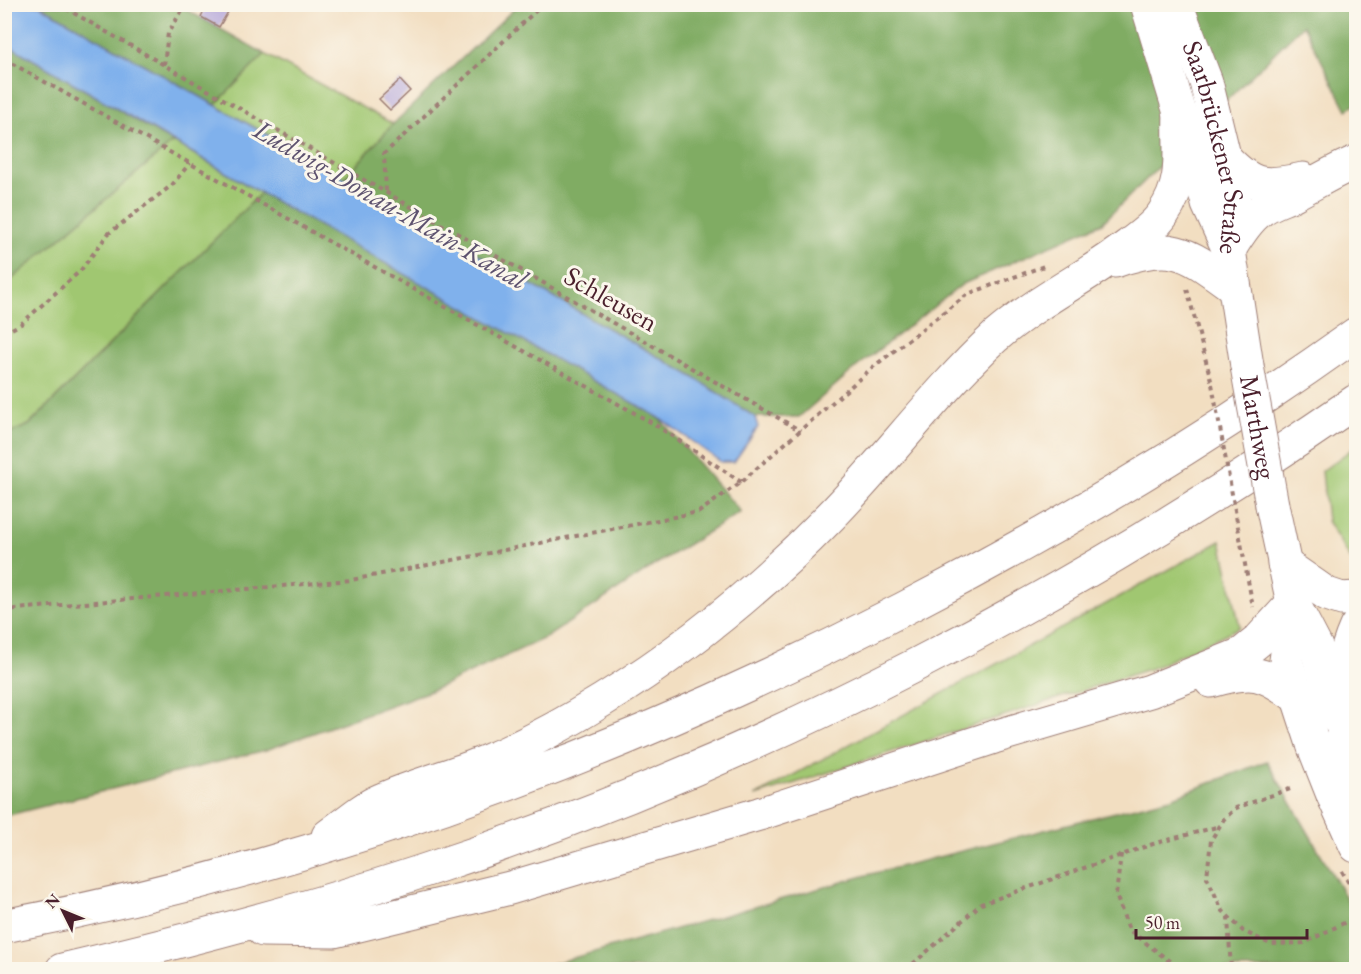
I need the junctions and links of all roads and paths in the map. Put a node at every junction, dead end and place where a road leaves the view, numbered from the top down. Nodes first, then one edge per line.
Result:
1 (58, 4) edge
2 (186, 4) edge
3 (543, 4) edge
4 (1147, 4) edge
5 (1176, 4) edge
6 (4, 59) edge
7 (164, 65) junction
8 (1180, 113) junction
9 (1226, 159) junction
10 (190, 163) junction
11 (1344, 167) edge
12 (386, 191) junction
13 (1229, 250) junction
14 (1173, 251) junction
15 (1048, 264) dead end
16 (1102, 266) junction
17 (1234, 286) junction
18 (4, 333) edge
19 (1356, 334) edge
20 (1356, 401) edge
21 (801, 430) junction
22 (741, 482) junction
23 (1238, 527) dead end
24 (1284, 564) junction
25 (1356, 598) edge
26 (1293, 603) junction
27 (4, 610) edge
28 (1356, 627) edge
29 (1150, 691) junction
30 (1297, 697) junction
31 (1331, 732) junction
32 (1345, 786) edge
33 (1290, 789) dead end
34 (1220, 826) junction
35 (1356, 846) edge
36 (304, 852) junction
37 (1120, 854) junction
38 (1228, 917) junction
39 (1356, 917) edge
40 (4, 926) edge
41 (228, 929) junction
42 (62, 969) edge
43 (906, 969) edge
44 (1181, 969) edge
45 (1231, 969) edge

1 - 7 path, Schleusen
2 - 7 path
3 - 12 path
4 - 8 main road, Saarbrückener Straße
5 - 9 main road, Saarbrückener Straße
6 - 10 path
7 - 12 path, Schleusen
8 - 13 main road, Saarbrückener Straße
8 - 16 main road
9 - 11 main road
9 - 13 main road, Saarbrückener Straße
10 - 18 path
10 - 22 path
11 - 13 main road
12 - 21 path, Schleusen
13 - 17 main road, Marthweg
14 - 16 main road
14 - 17 main road
14 - 23 path, bridge
15 - 21 path
16 - 36 main road
17 - 24 main road, Marthweg, bridge
19 - 36 main road
20 - 41 main road
21 - 22 path
22 - 27 path
24 - 25 main road
24 - 26 main road, Marthweg
26 - 29 main road
26 - 30 main road, Marthweg
26 - 31 main road, Marthweg
28 - 31 main road
29 - 30 main road
29 - 41 main road
30 - 31 main road, Marthweg
31 - 32 main road, Marthweg, bridge
32 - 35 main road, Marthweg
33 - 34 path
34 - 37 path
34 - 38 path
36 - 40 main road
37 - 43 path
37 - 44 path
38 - 39 path
38 - 45 path
41 - 42 main road

